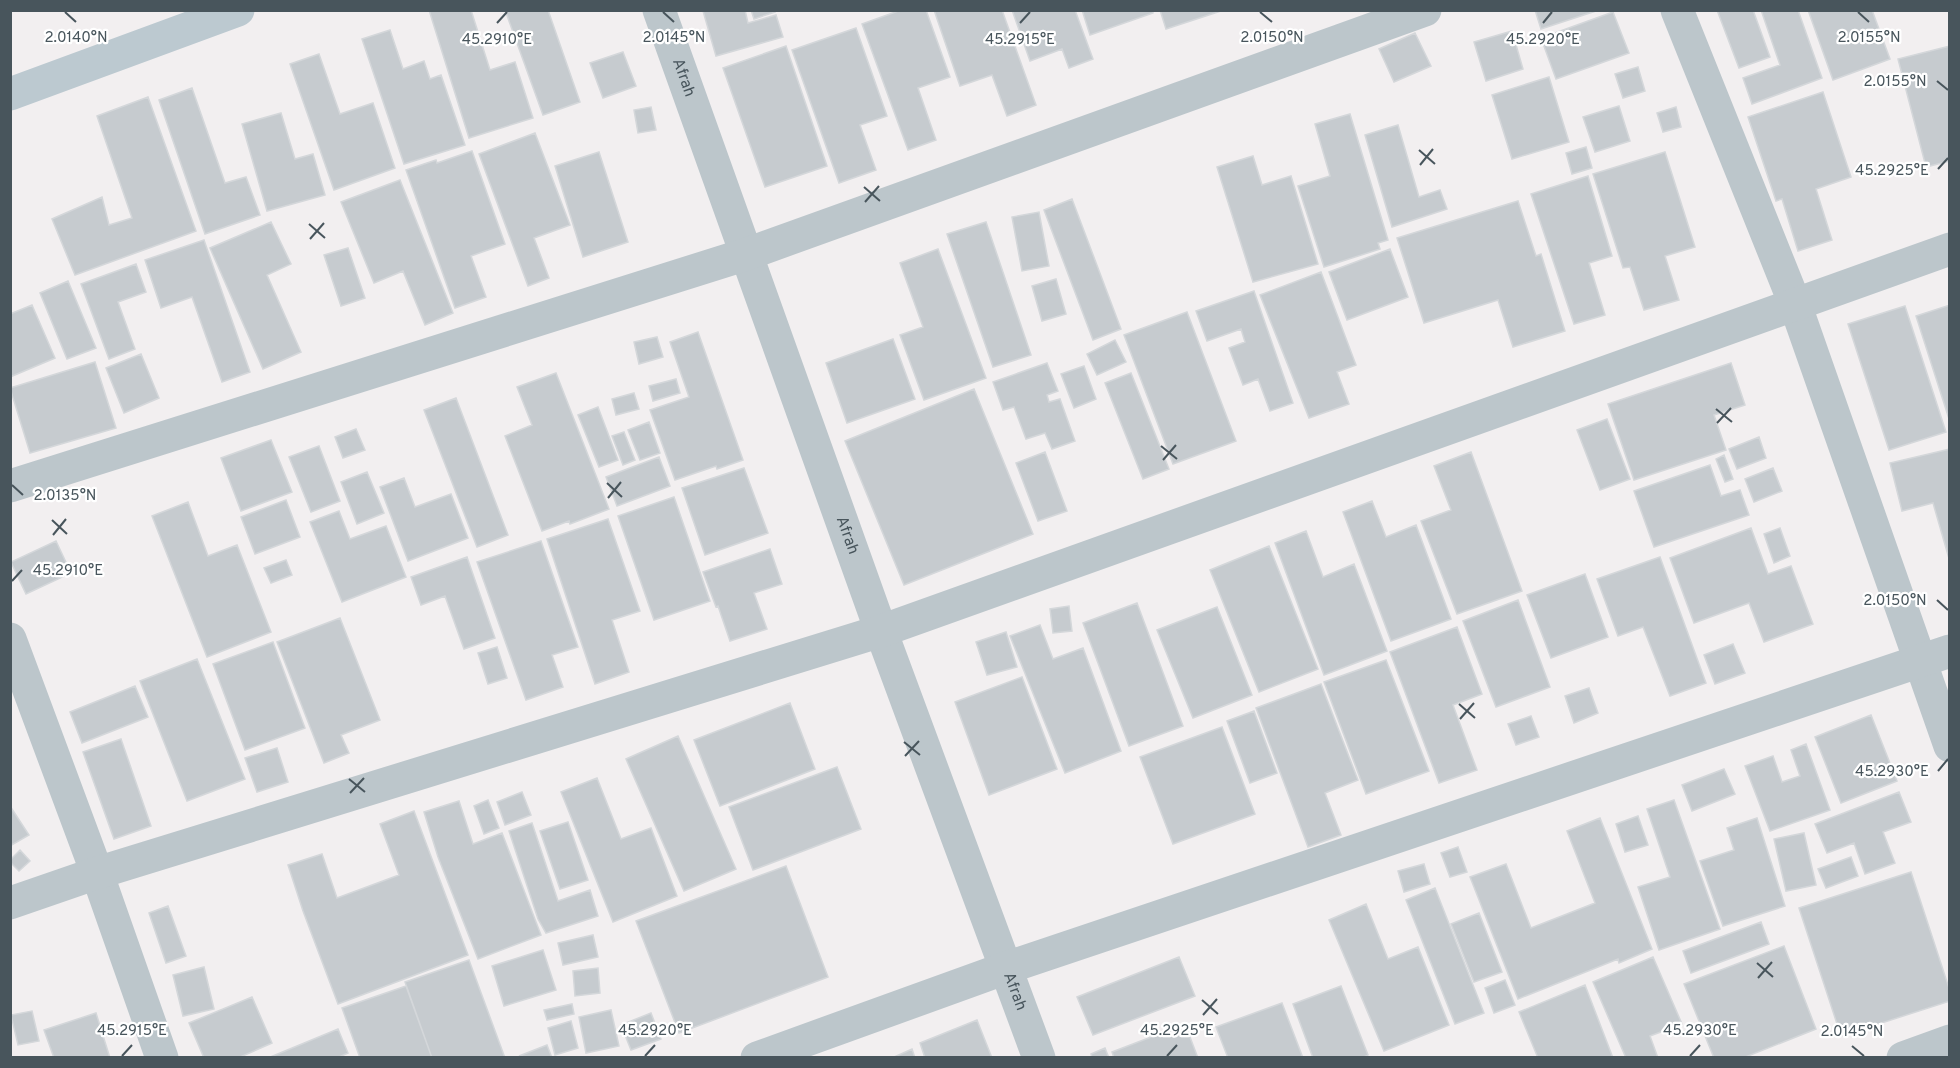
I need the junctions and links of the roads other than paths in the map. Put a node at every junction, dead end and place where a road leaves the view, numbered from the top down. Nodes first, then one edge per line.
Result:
1 (238, 10) edge
2 (659, 10) edge
3 (1425, 10) edge
4 (1677, 10) edge
5 (10, 94) edge
6 (1950, 249) edge
7 (747, 255) junction
8 (1795, 304) junction
9 (10, 486) edge
10 (881, 631) junction
11 (10, 639) edge
12 (1950, 651) edge
13 (1919, 662) junction
14 (1950, 746) edge
15 (97, 873) junction
16 (10, 903) edge
17 (1006, 968) junction
18 (1950, 1041) edge
19 (162, 1058) edge
20 (757, 1058) edge
21 (1039, 1058) edge
22 (1903, 1058) edge

1 - 5 main road
2 - 7 street, Afrah
3 - 7 street
4 - 8 street
6 - 8 street
7 - 9 street
7 - 10 street, Afrah
8 - 10 street
8 - 13 street
10 - 15 street
10 - 17 street, Afrah
11 - 15 street
12 - 13 street
13 - 14 street
13 - 17 street
15 - 16 street
15 - 19 street
17 - 20 street
17 - 21 street, Afrah
18 - 22 street

